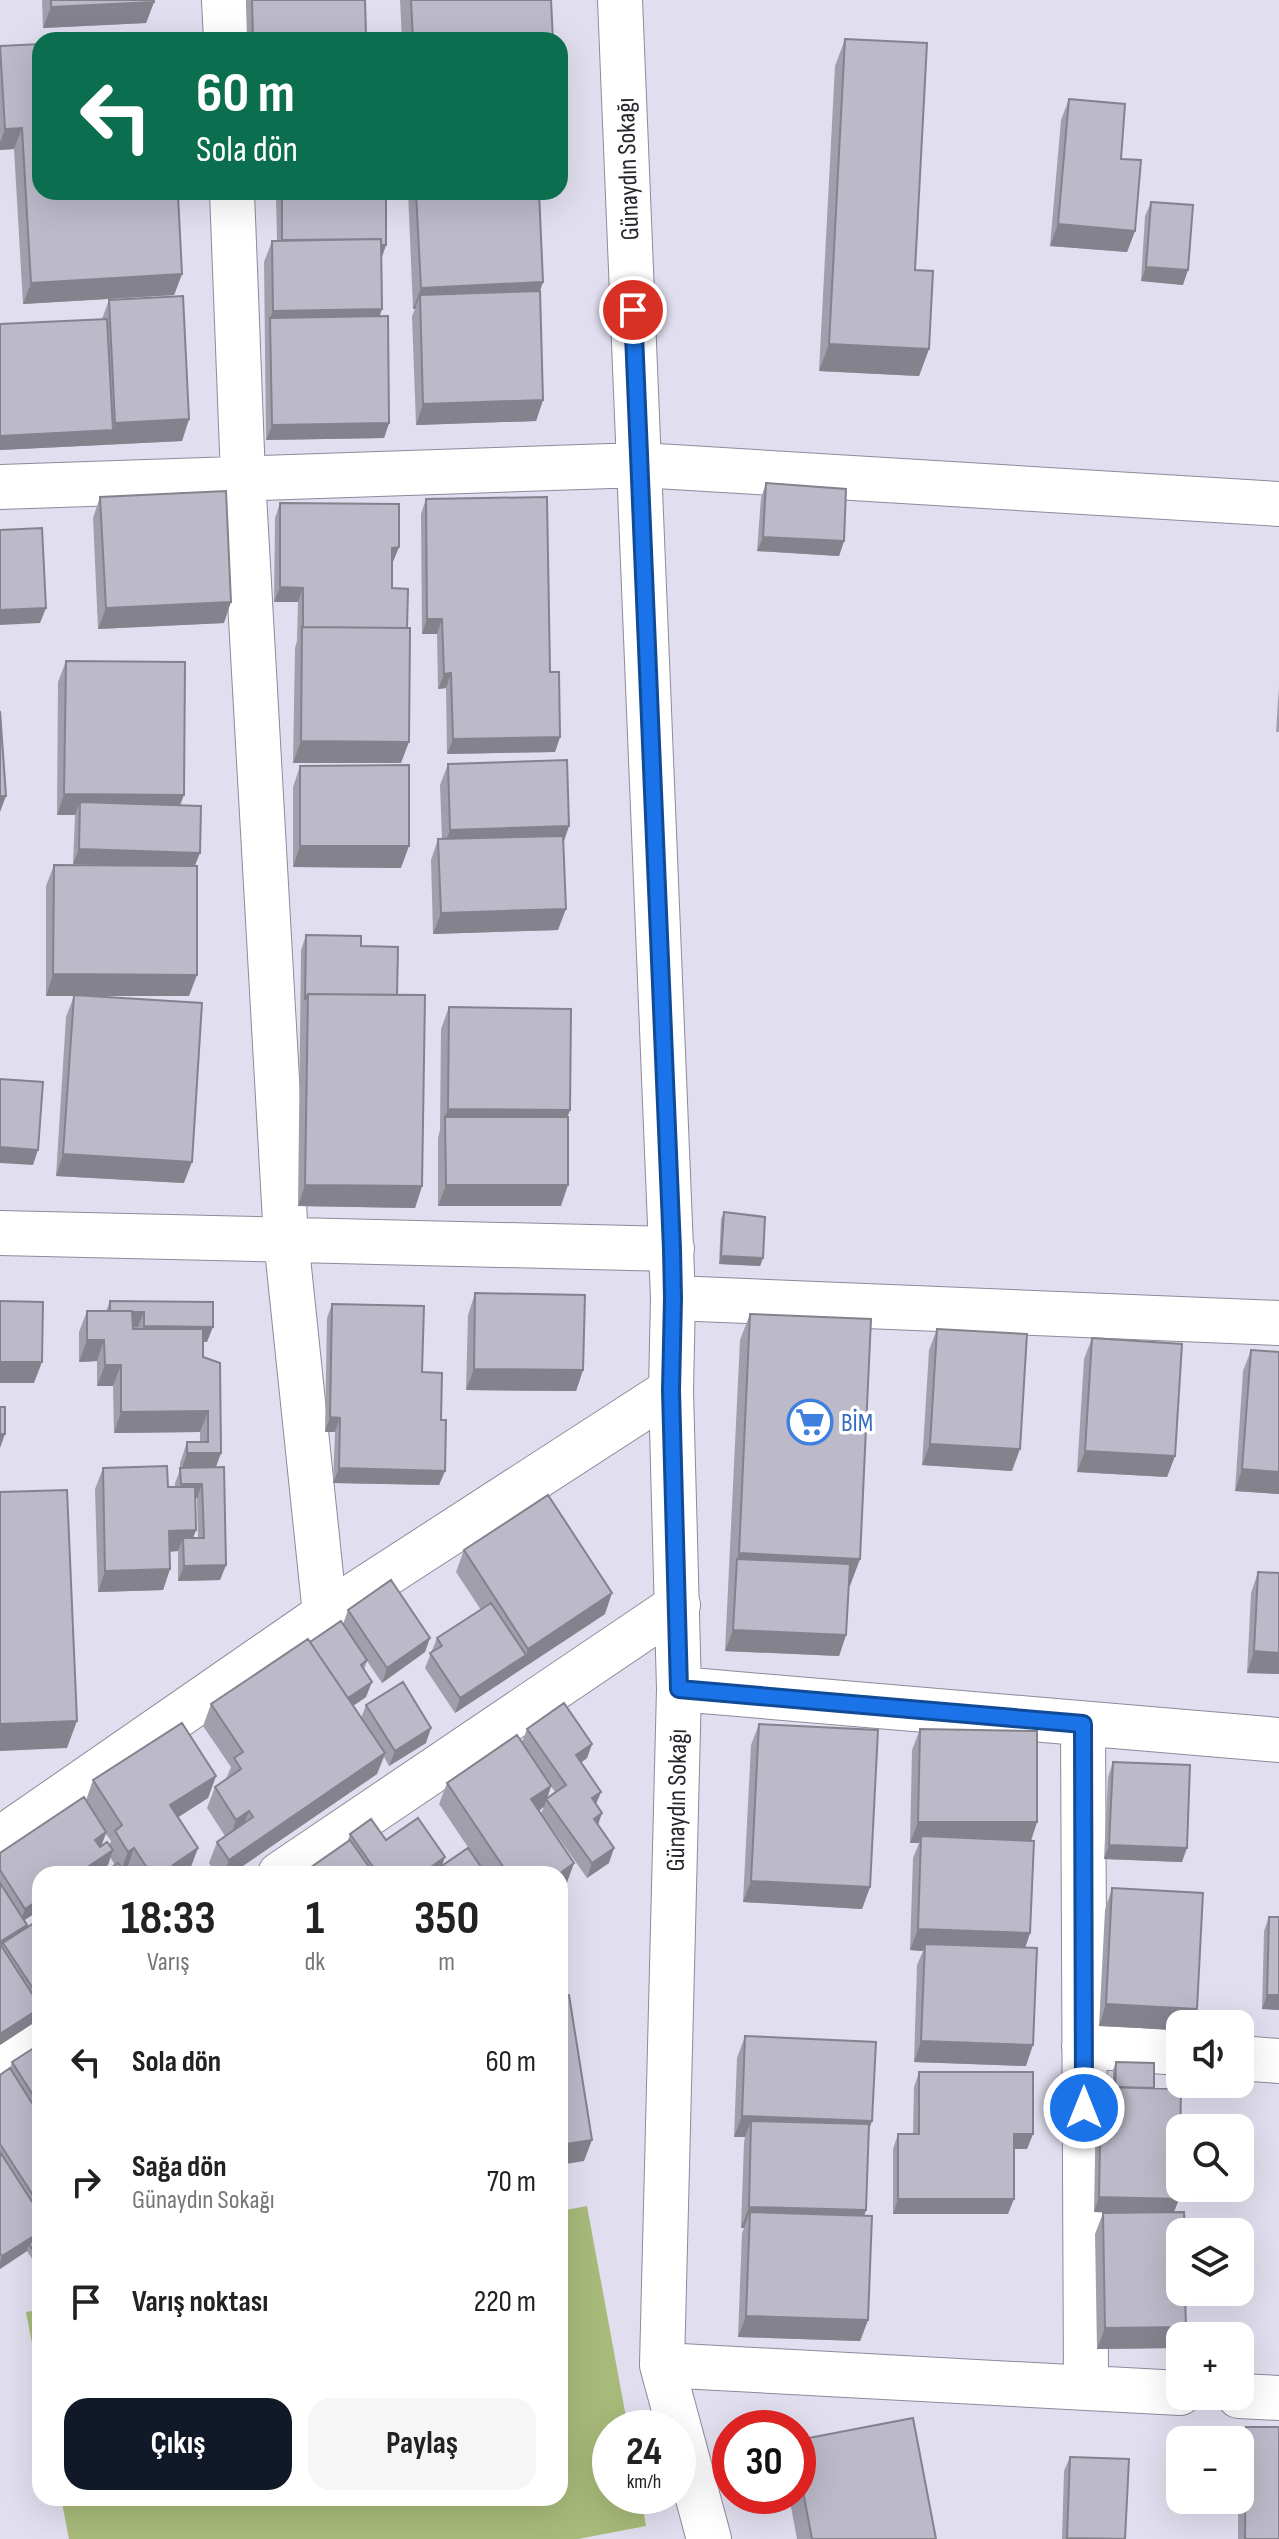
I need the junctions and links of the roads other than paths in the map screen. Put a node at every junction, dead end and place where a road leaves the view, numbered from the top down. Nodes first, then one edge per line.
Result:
1 (224, 0) edge
2 (620, 0) edge
3 (226, 32) edge
4 (232, 200) edge
5 (640, 465) junction
6 (243, 477) junction
7 (0, 487) edge
8 (1279, 504) edge
9 (0, 1233) edge
10 (286, 1239) junction
11 (672, 1249) junction
12 (673, 1298) junction
13 (1279, 1323) edge
14 (671, 1390) junction
15 (678, 1605) junction
16 (325, 1614) junction
17 (679, 1689) junction
18 (1083, 1724) junction
19 (1279, 1740) edge
20 (6, 1825) edge
21 (292, 1866) edge
22 (32, 2041) edge
23 (1084, 2046) junction
24 (1166, 2052) edge
25 (1254, 2059) edge
26 (1279, 2061) edge
27 (0, 2062) edge
28 (662, 2365) junction
29 (1086, 2387) junction
30 (1166, 2392) edge
31 (1254, 2397) edge
32 (1279, 2398) edge
33 (709, 2539) edge

1 - 3 street
2 - 5 street, Günaydın Sokağı
4 - 6 street
5 - 6 street
5 - 8 street
5 - 11 street, Günaydın Sokağı
6 - 7 street
6 - 10 street
9 - 10 street
10 - 11 street
10 - 16 street
11 - 12 street, Günaydın Sokağı
12 - 13 street
12 - 14 street, Günaydın Sokağı
14 - 15 street, Günaydın Sokağı
14 - 16 street
15 - 17 street, Günaydın Sokağı
15 - 21 street
16 - 20 street
17 - 18 street
17 - 28 street, Günaydın Sokağı
18 - 19 street
18 - 23 street
22 - 27 street
23 - 24 street
23 - 29 street
25 - 26 street
28 - 29 street
28 - 33 street, Günaydın Sokağı
29 - 30 street
31 - 32 street

